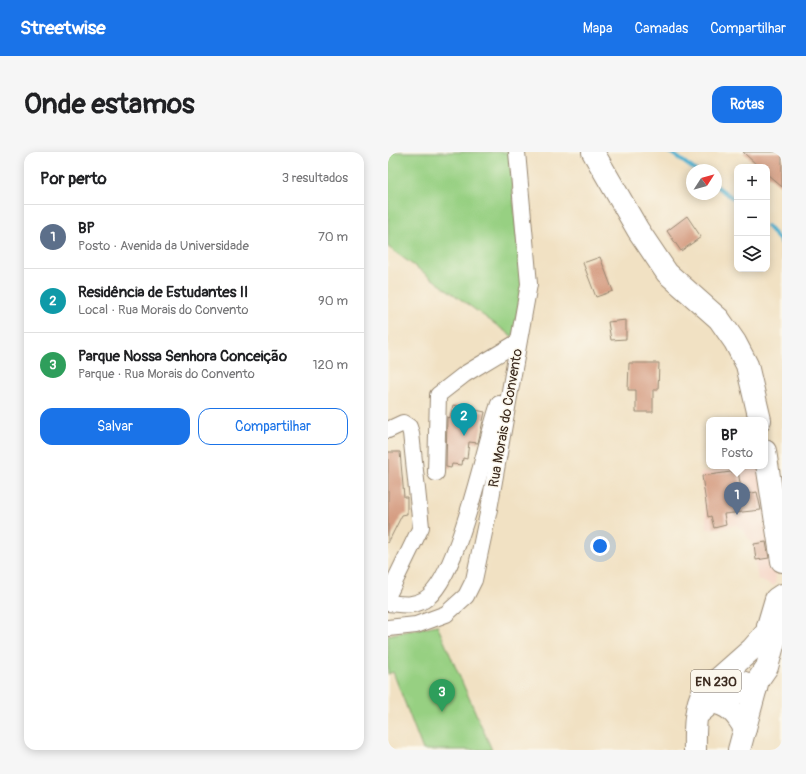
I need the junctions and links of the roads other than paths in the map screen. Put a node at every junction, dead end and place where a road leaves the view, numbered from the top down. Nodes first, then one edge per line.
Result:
1 (517, 152) edge
2 (593, 152) edge
3 (517, 348) junction
4 (759, 417) edge
5 (388, 430) edge
6 (768, 469) edge
7 (436, 473) dead end
8 (782, 561) edge
9 (388, 595) edge
10 (782, 595) edge
11 (388, 603) edge
12 (782, 613) edge
13 (388, 628) edge
14 (765, 634) junction
15 (717, 680) junction
16 (757, 684) junction
17 (711, 702) junction
18 (695, 717) junction
19 (745, 729) junction
20 (695, 750) edge
21 (739, 750) edge

1 - 3 street, Rua Morais do Convento
2 - 4 main road
3 - 7 street
3 - 11 street
3 - 13 street, Rua Morais do Convento
5 - 9 street
6 - 8 main road
10 - 14 main road
12 - 16 main road
14 - 15 main road, EN 230
14 - 16 main road
15 - 16 main road, EN 230
15 - 18 main road, EN 230
16 - 17 main road, EN 230
16 - 19 main road
17 - 18 main road, EN 230
17 - 19 main road, EN 230
18 - 20 main road, EN 230
19 - 21 main road

